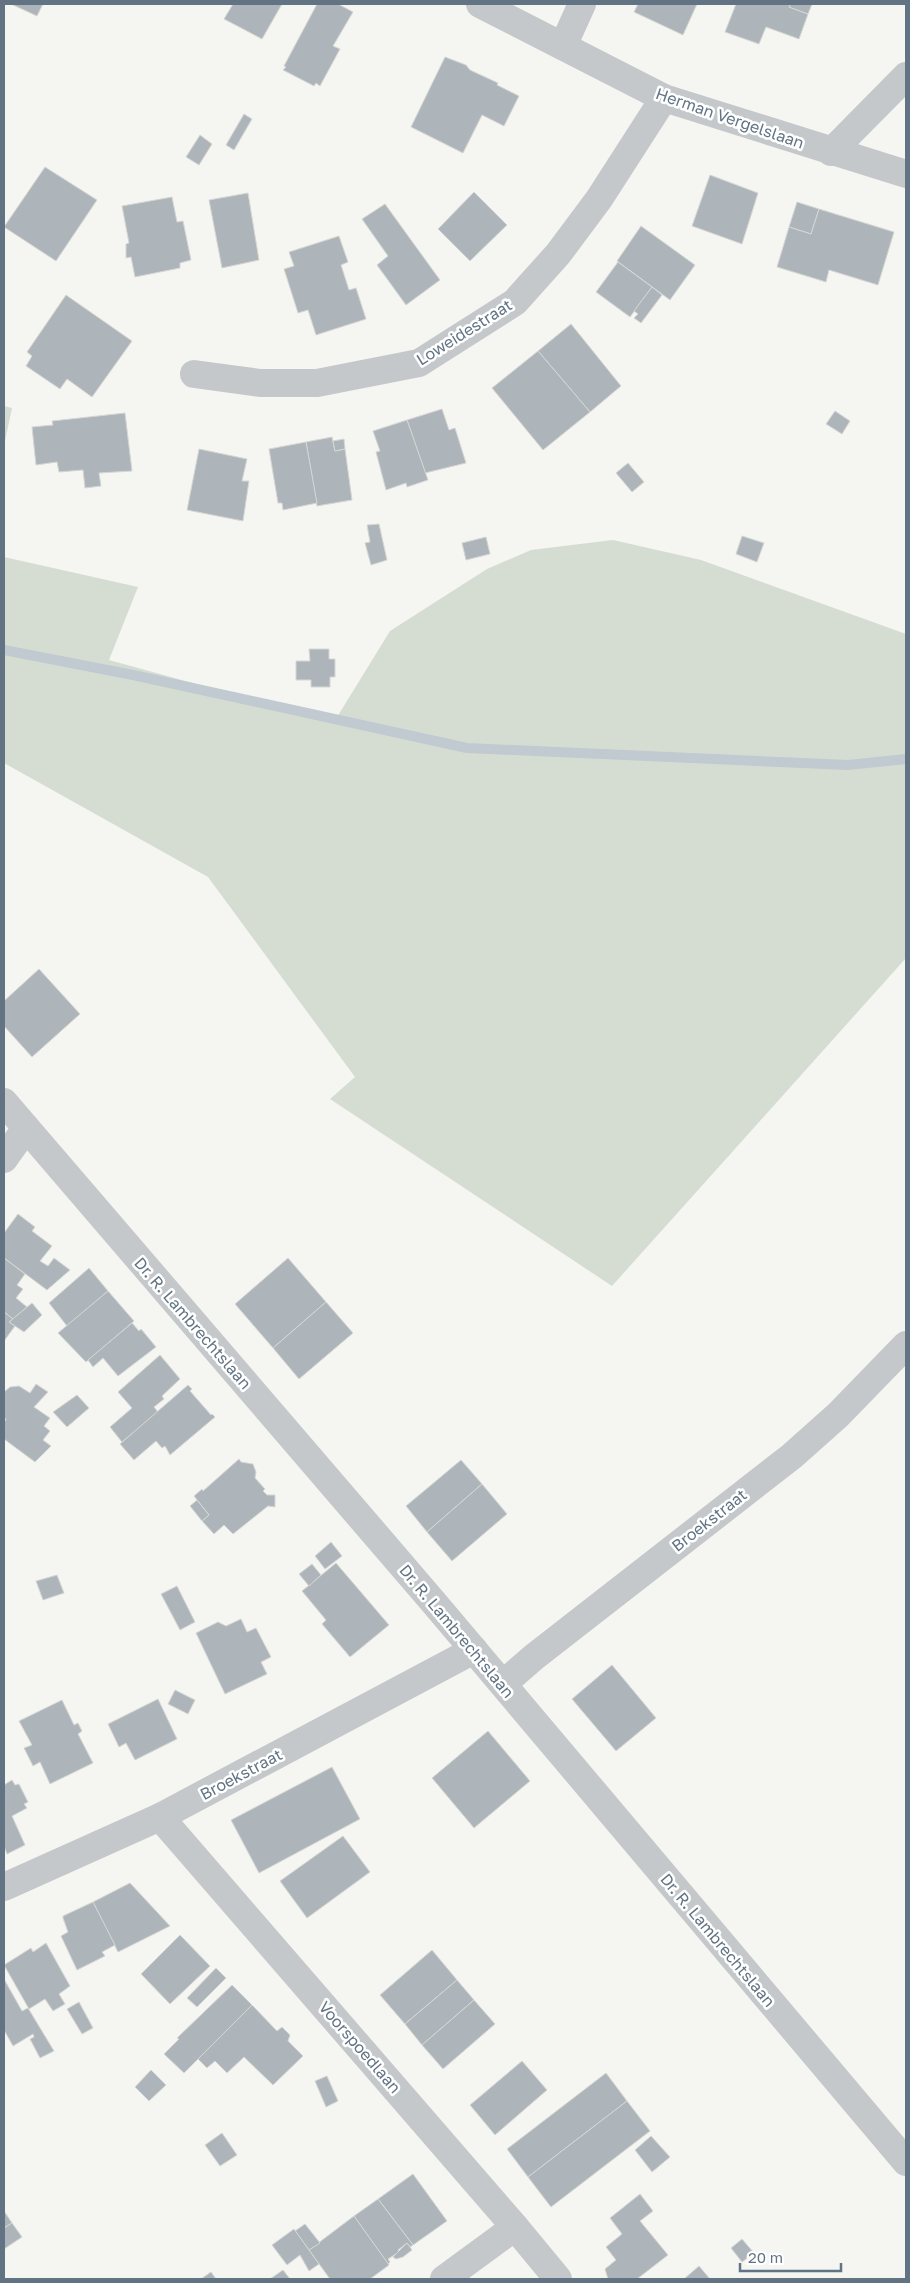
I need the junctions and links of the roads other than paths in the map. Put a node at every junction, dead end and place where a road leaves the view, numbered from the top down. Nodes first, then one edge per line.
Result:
1 (480, 4) edge
2 (582, 4) edge
3 (563, 46) junction
4 (906, 76) edge
5 (664, 98) junction
6 (831, 152) junction
7 (906, 174) edge
8 (194, 374) dead end
9 (4, 1102) edge
10 (26, 1128) junction
11 (4, 1159) edge
12 (906, 1345) edge
13 (474, 1650) junction
14 (503, 1684) junction
15 (160, 1817) junction
16 (4, 1887) edge
17 (906, 2162) edge
18 (516, 2227) junction
19 (444, 2279) edge
20 (558, 2279) edge

1 - 3 street, Herman Vergelslaan
2 - 3 street
3 - 5 street, Herman Vergelslaan
4 - 6 street
5 - 6 street, Herman Vergelslaan
5 - 8 street, Loweidestraat
6 - 7 street, Herman Vergelslaan
9 - 10 street, Dr. R. Lambrechtslaan
10 - 11 street
10 - 13 street, Dr. R. Lambrechtslaan
12 - 14 street, Broekstraat
13 - 14 street, Dr. R. Lambrechtslaan
13 - 15 street, Broekstraat
14 - 17 street, Dr. R. Lambrechtslaan
15 - 16 street, Broekstraat
15 - 18 street, Voorspoedlaan
18 - 19 street
18 - 20 street, Voorspoedlaan

